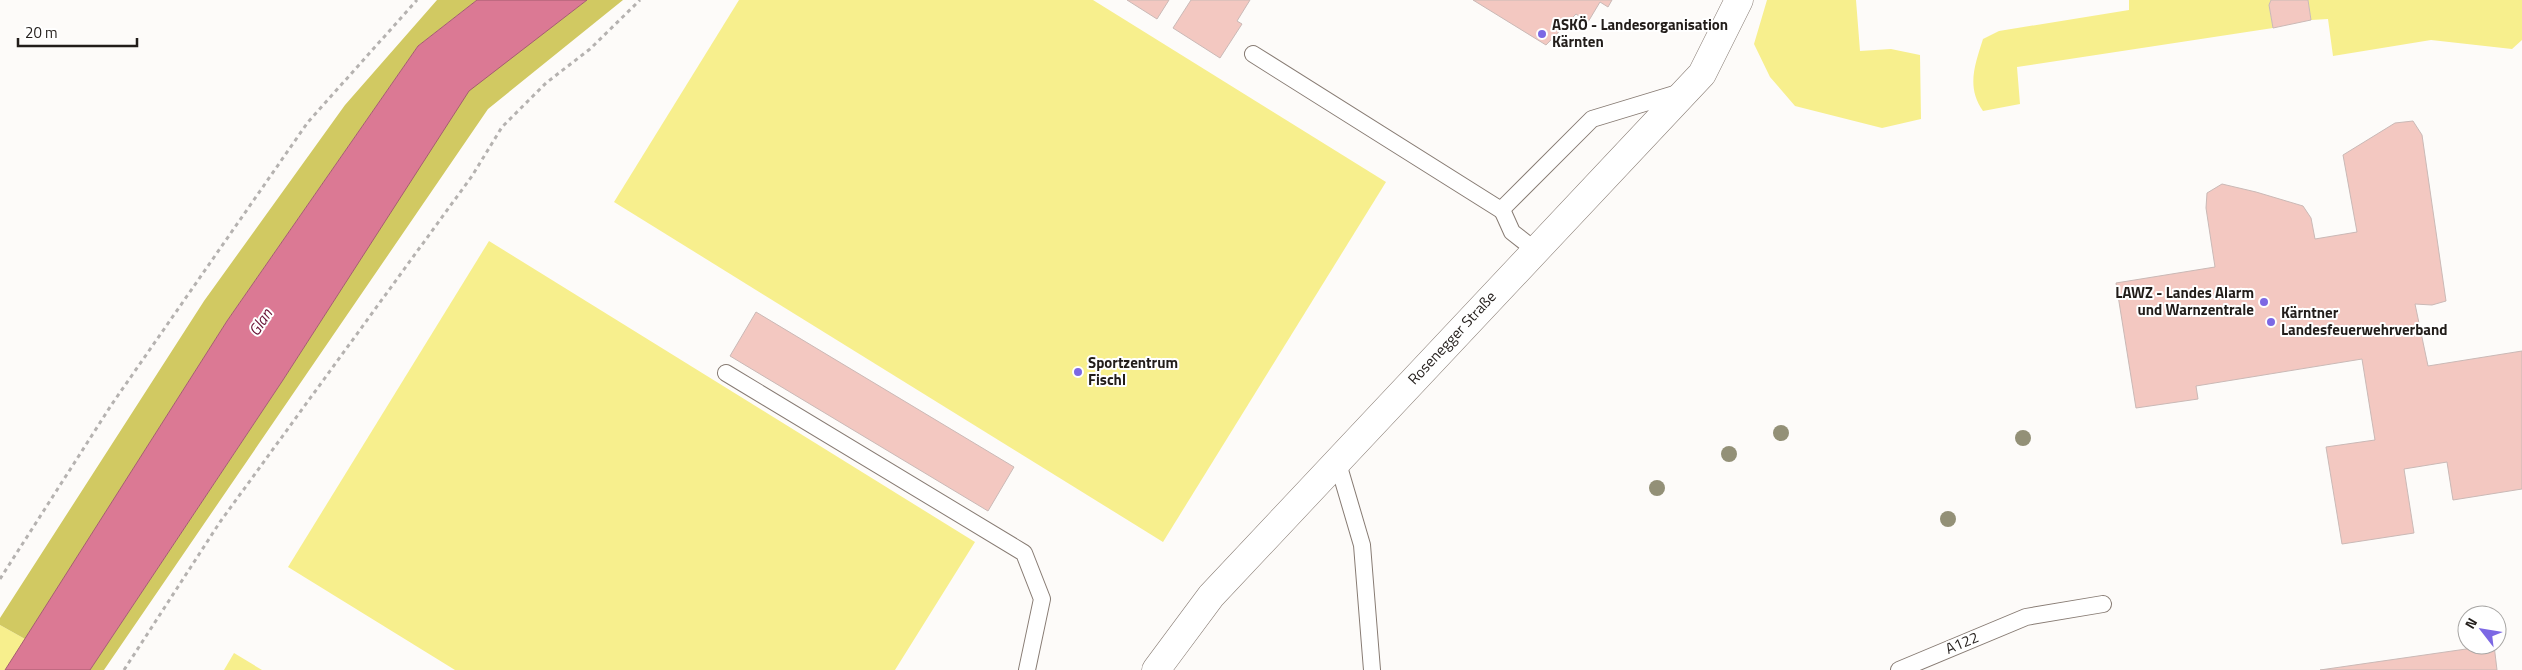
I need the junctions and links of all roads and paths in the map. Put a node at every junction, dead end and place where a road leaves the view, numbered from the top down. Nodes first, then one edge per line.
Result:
1 (417, 0) edge
2 (640, 0) edge
3 (1739, 0) edge
4 (1253, 54) dead end
5 (1686, 90) junction
6 (1504, 212) dead end
7 (1535, 250) junction
8 (726, 373) dead end
9 (1337, 460) junction
10 (0, 579) edge
11 (2103, 604) dead end
12 (124, 670) edge
13 (1027, 670) edge
14 (1156, 670) edge
15 (1372, 670) edge
16 (1899, 670) edge

1 - 10 path
2 - 12 path
3 - 5 street, Rosenegger Straße
4 - 5 lane
5 - 7 street, Rosenegger Straße
6 - 7 lane
7 - 9 street, Rosenegger Straße
8 - 13 lane
9 - 14 street, Rosenegger Straße
9 - 15 lane
11 - 16 lane, A122

